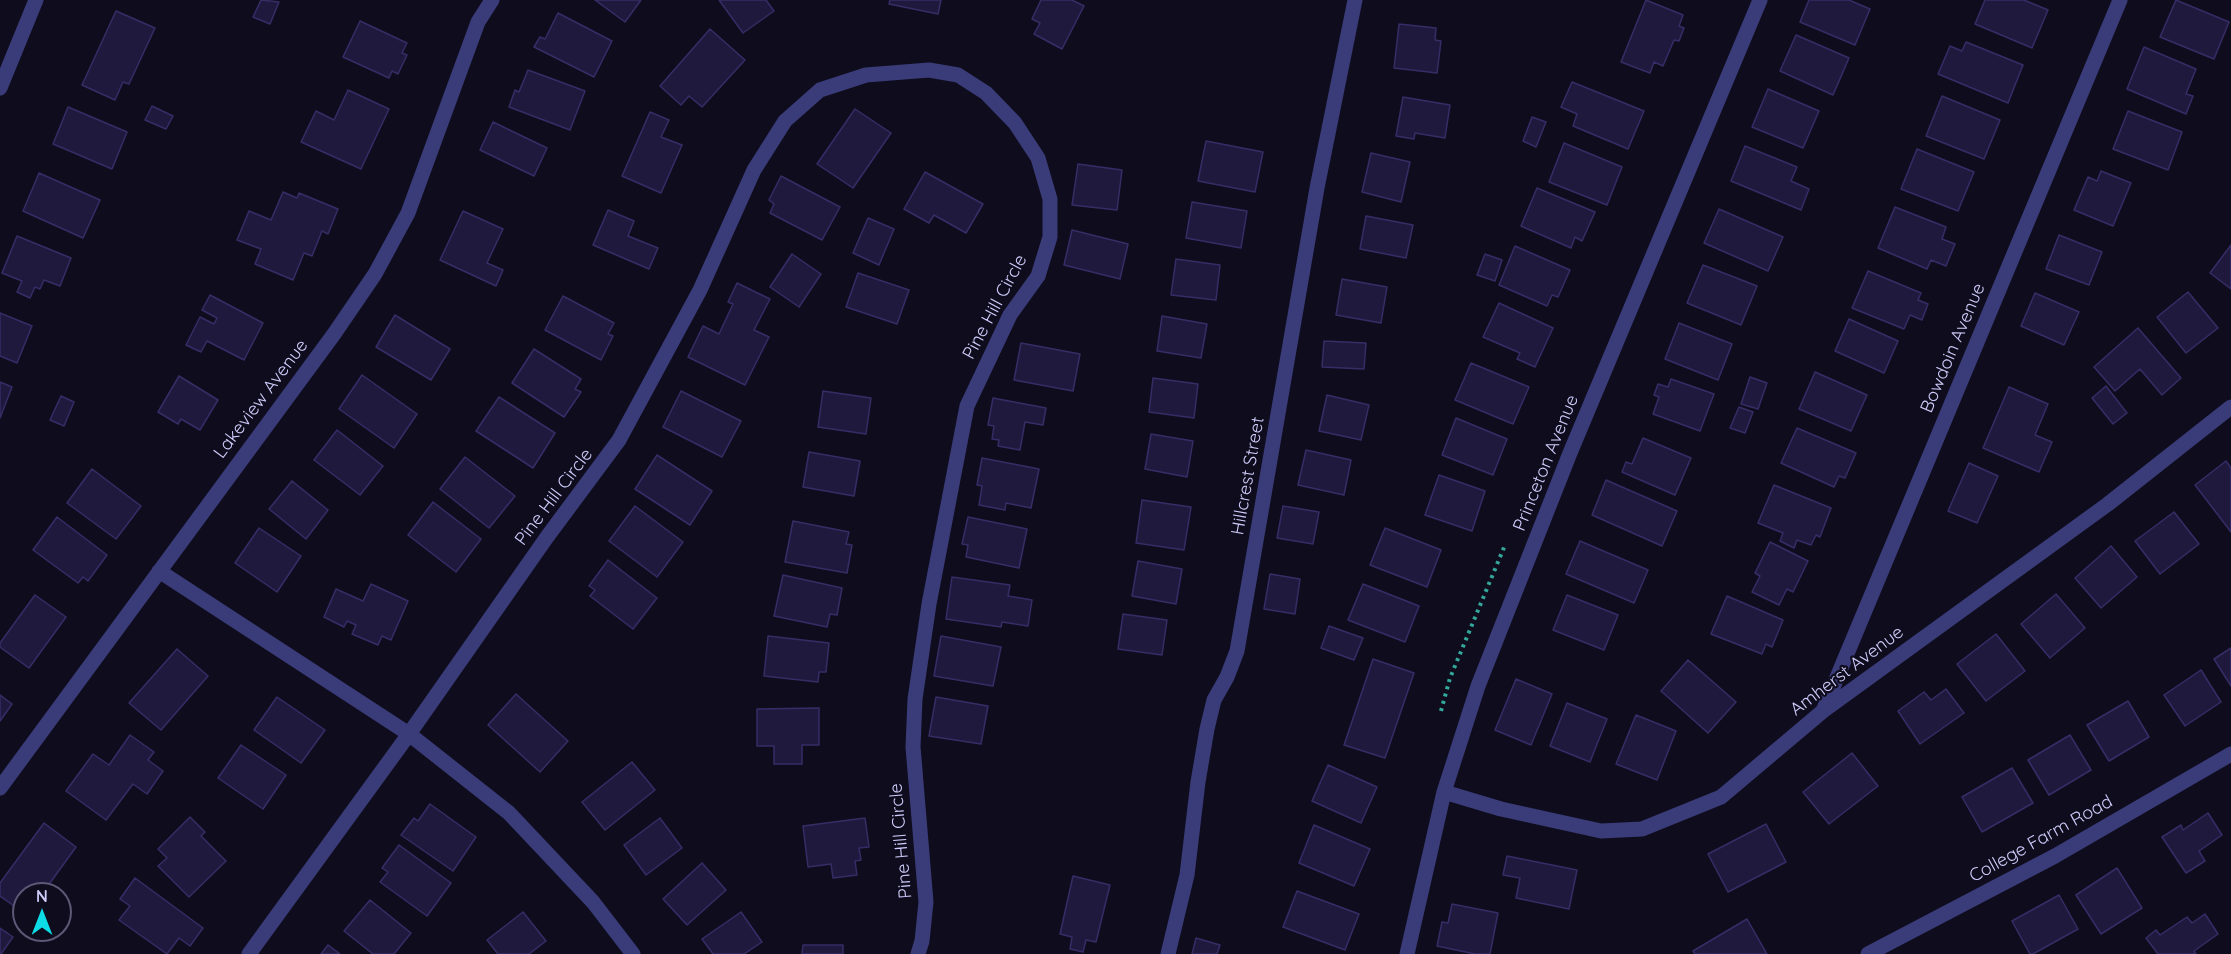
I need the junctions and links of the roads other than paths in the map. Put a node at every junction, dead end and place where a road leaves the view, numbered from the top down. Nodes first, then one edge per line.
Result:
1 (36, 0) edge
2 (492, 0) edge
3 (1355, 0) edge
4 (1760, 0) edge
5 (2120, 0) edge
6 (0, 88) edge
7 (2231, 407) edge
8 (159, 571) junction
9 (1823, 711) junction
10 (409, 734) junction
11 (2231, 754) edge
12 (0, 788) edge
13 (1444, 792) junction
14 (249, 954) edge
15 (633, 954) edge
16 (918, 954) edge
17 (1168, 954) edge
18 (1407, 954) edge
19 (1868, 954) edge

1 - 6 street
2 - 8 street, Lakeview Avenue
3 - 17 street, Hillcrest Street
4 - 13 street, Princeton Avenue
5 - 9 street, Bowdoin Avenue
7 - 9 street, Amherst Avenue
8 - 10 street
8 - 12 street, Lakeview Avenue
9 - 13 street, Amherst Avenue
10 - 14 street, Pine Hill Circle
10 - 15 street
10 - 16 street, Pine Hill Circle
11 - 19 street, College Farm Road
13 - 18 street, Princeton Avenue

